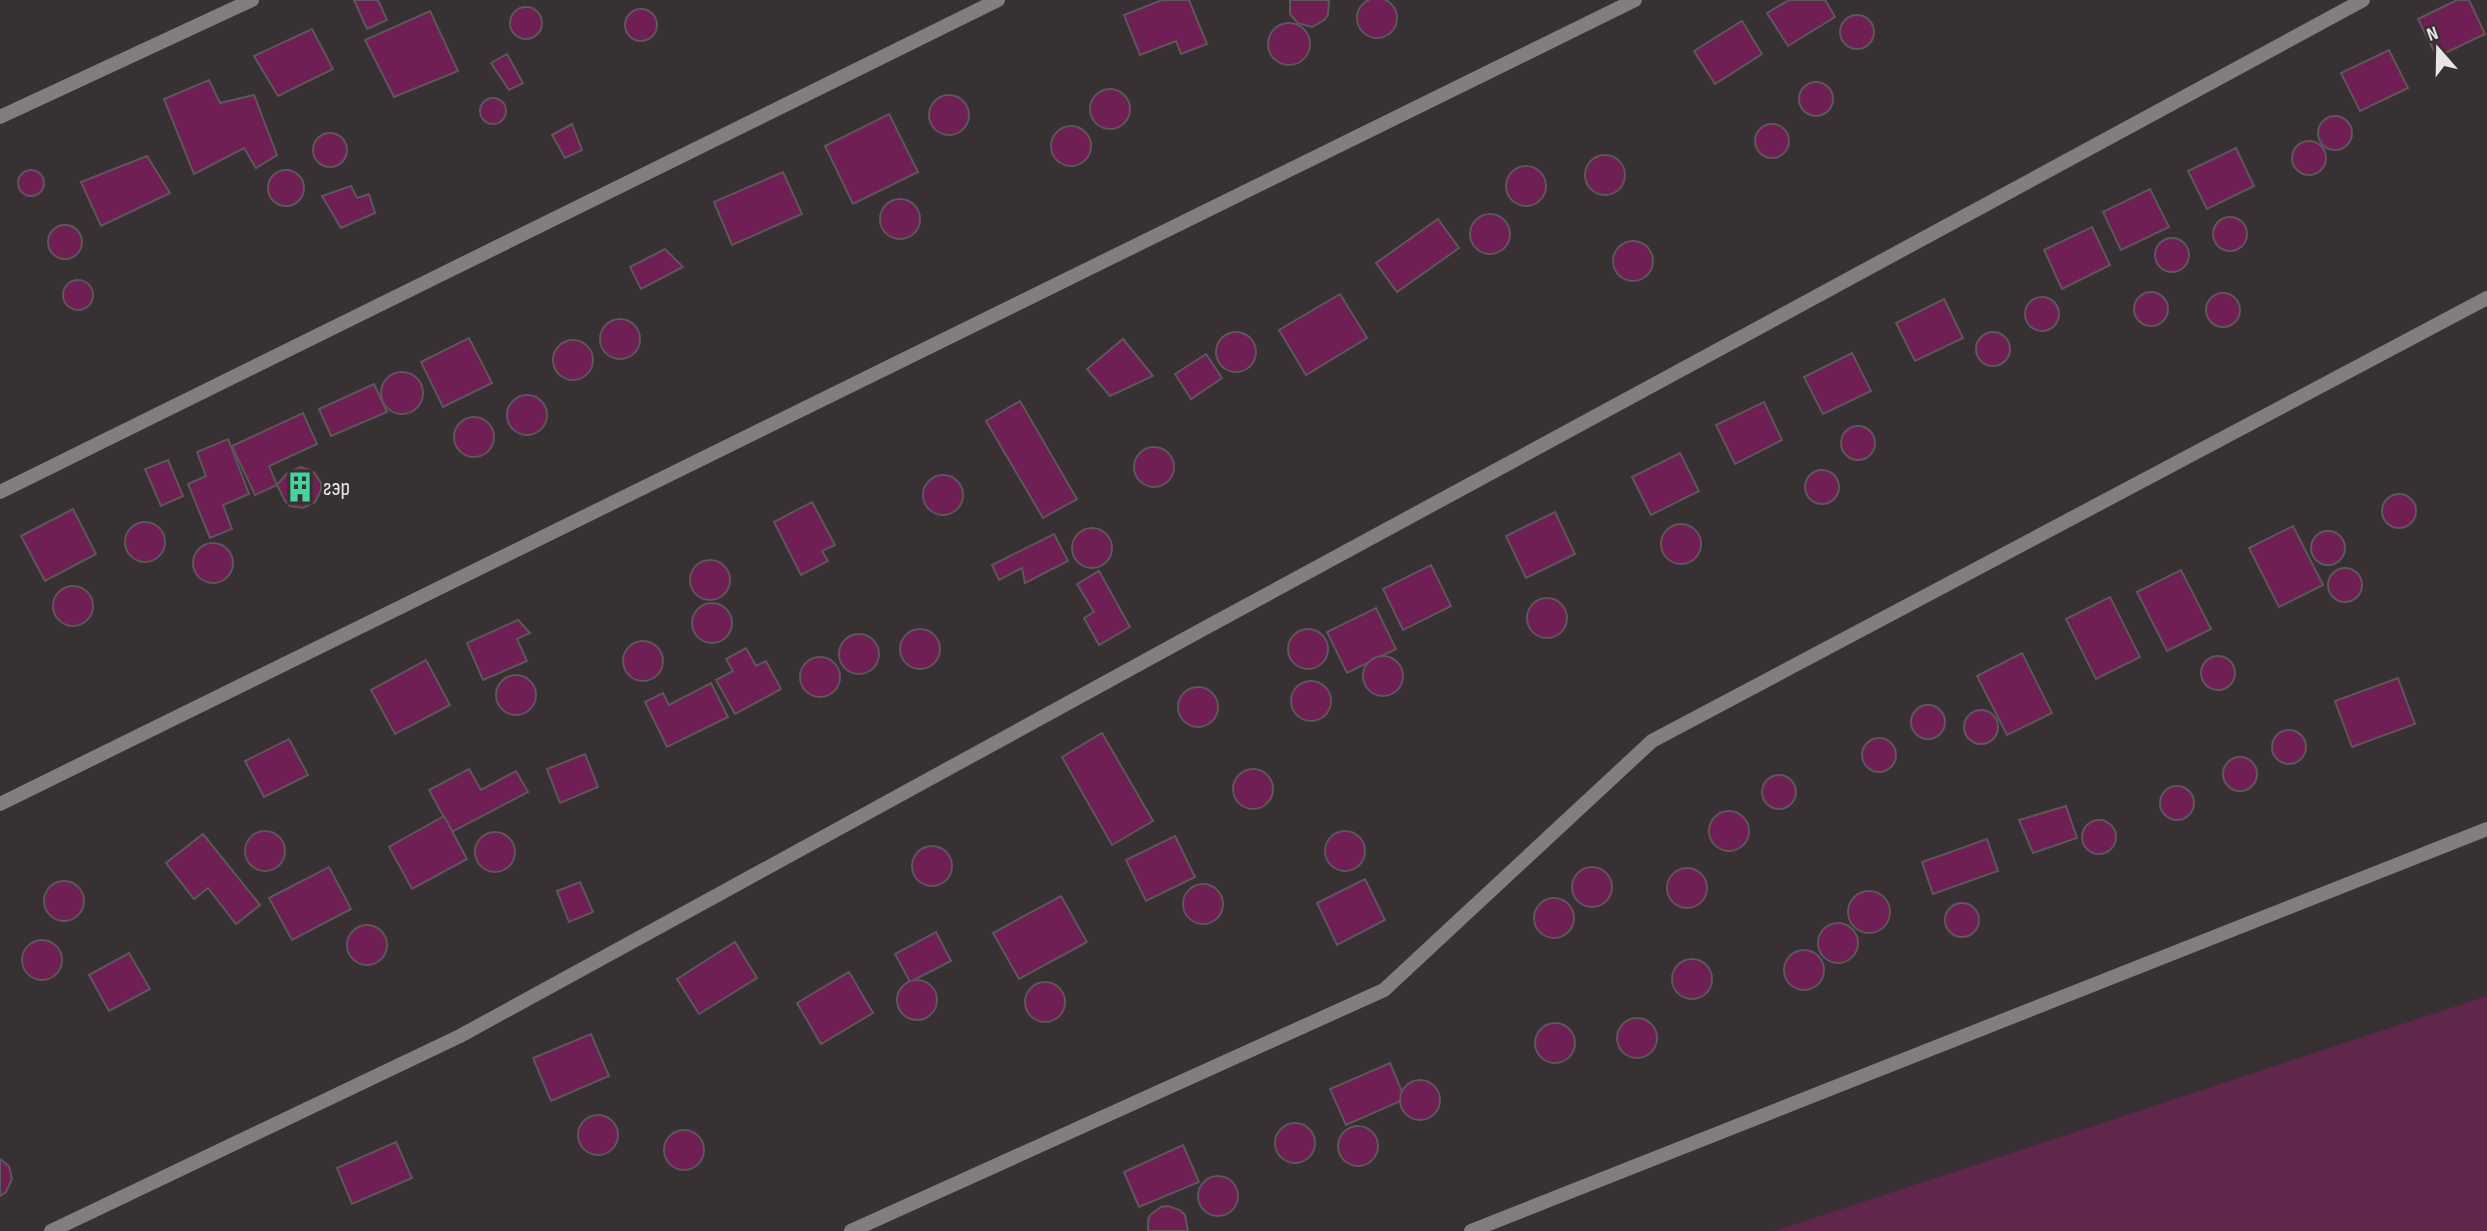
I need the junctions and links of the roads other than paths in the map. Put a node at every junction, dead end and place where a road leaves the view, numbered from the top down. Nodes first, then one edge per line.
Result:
1 (252, 0) edge
2 (998, 0) edge
3 (1635, 0) edge
4 (2363, 0) edge
5 (0, 117) edge
6 (2487, 298) edge
7 (0, 492) edge
8 (0, 804) edge
9 (2487, 829) edge
10 (51, 1231) edge
11 (851, 1231) edge
12 (1471, 1231) edge

1 - 5 street
2 - 7 street
3 - 8 street
4 - 10 street
6 - 11 street
9 - 12 street

